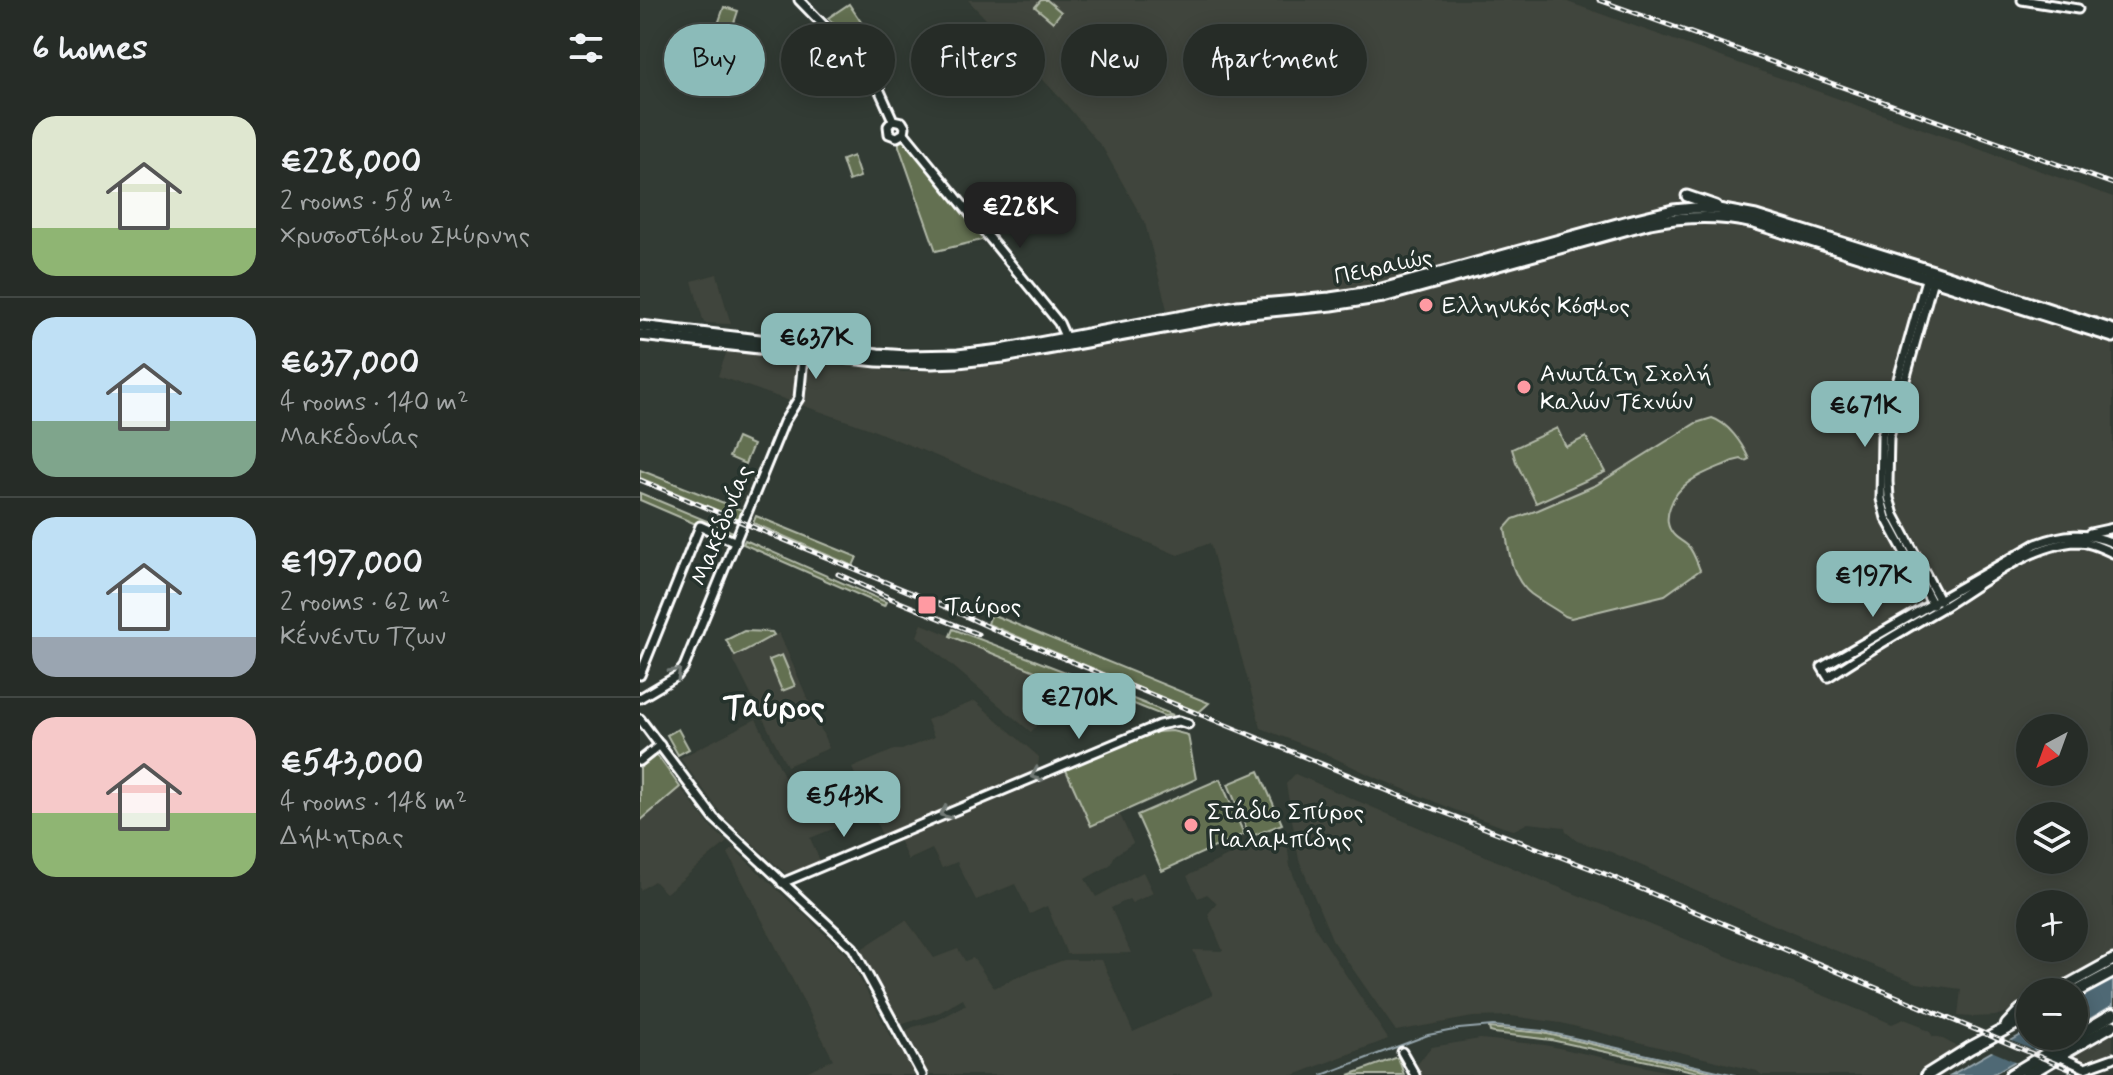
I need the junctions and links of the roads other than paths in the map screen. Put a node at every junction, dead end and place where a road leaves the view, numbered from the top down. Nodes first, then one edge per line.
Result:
1 (799, 0) edge
2 (2022, 0) edge
3 (2078, 9) dead end
4 (893, 120) junction
5 (904, 133) junction
6 (1687, 196) dead end
7 (1735, 211) junction
8 (1932, 276) junction
9 (640, 326) edge
10 (2113, 330) edge
11 (640, 335) edge
12 (2113, 337) edge
13 (1068, 341) junction
14 (804, 349) junction
15 (2113, 528) edge
16 (2084, 535) junction
17 (736, 542) junction
18 (2113, 543) edge
19 (2113, 553) edge
20 (1938, 605) junction
21 (640, 675) edge
22 (640, 698) edge
23 (640, 719) edge
24 (1188, 724) dead end
25 (660, 745) junction
26 (640, 761) edge
27 (782, 883) junction
28 (2113, 960) edge
29 (2113, 972) edge
30 (2080, 978) edge
31 (2088, 985) edge
32 (2113, 1014) edge
33 (2016, 1020) edge
34 (2113, 1025) edge
35 (1402, 1052) dead end
36 (2059, 1056) junction
37 (2113, 1058) edge
38 (922, 1075) edge
39 (1415, 1075) edge
40 (1927, 1075) edge
41 (2011, 1075) edge
42 (2027, 1075) edge

1 - 4 street
2 - 3 street
4 - 5 street
4 - 5 street
5 - 13 street
6 - 7 main road
7 - 8 main road, Πειραιώς
7 - 13 main road, Πειραιώς
8 - 10 main road, Πειραιώς
8 - 12 main road, Πειραιώς
8 - 13 main road, Πειραιώς
8 - 20 street
9 - 14 main road, Πειραιώς
11 - 14 main road, Πειραιώς
13 - 14 main road, Πειραιώς
14 - 17 street, Μακεδονίας
15 - 16 street
16 - 18 street
16 - 20 street
17 - 21 street
22 -> 17 street, Μακεδονίας
19 - 20 street
20 - 20 street
23 - 25 street
24 -> 27 street
25 - 26 street
25 - 27 street
27 - 38 street
28 - 30 main road
29 - 31 highway
32 - 41 highway
33 - 40 highway
34 - 36 main road
35 - 39 street
36 - 37 street
36 - 42 highway

